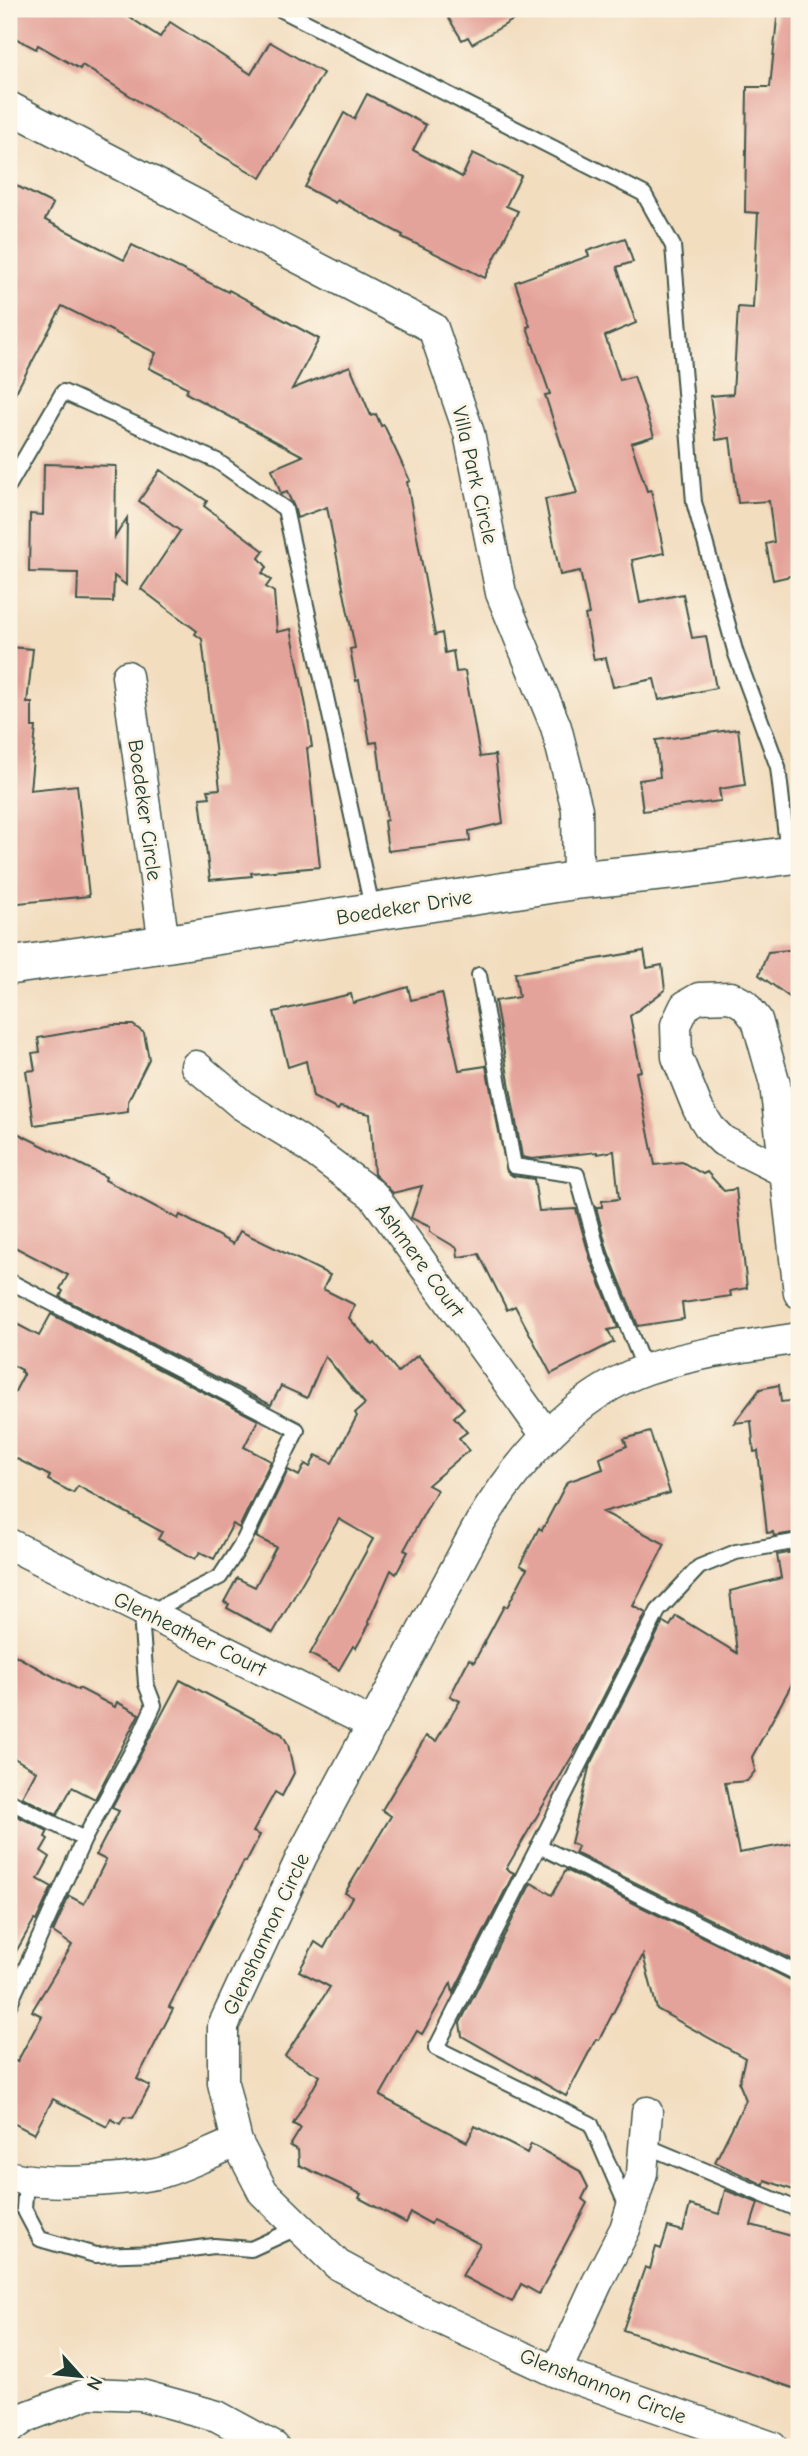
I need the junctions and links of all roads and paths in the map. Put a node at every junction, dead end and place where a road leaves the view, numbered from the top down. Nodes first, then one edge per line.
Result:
1 (280, 9) edge
2 (9, 107) edge
3 (9, 485) edge
4 (127, 676) dead end
5 (794, 854) edge
6 (578, 880) junction
7 (373, 912) junction
8 (164, 944) junction
9 (9, 966) edge
10 (480, 975) dead end
11 (196, 1066) dead end
12 (785, 1172) junction
13 (9, 1281) edge
14 (799, 1293) edge
15 (799, 1338) edge
16 (645, 1370) junction
17 (546, 1435) junction
18 (799, 1541) edge
19 (9, 1544) edge
20 (148, 1613) junction
21 (372, 1724) junction
22 (9, 1801) edge
23 (84, 1839) junction
24 (539, 1846) junction
25 (799, 1974) edge
26 (9, 2005) edge
27 (647, 2112) dead end
28 (237, 2142) junction
29 (644, 2146) junction
30 (17, 2179) edge
31 (799, 2210) edge
32 (630, 2213) junction
33 (299, 2227) junction
34 (556, 2372) junction
35 (9, 2429) edge
36 (274, 2447) edge
37 (772, 2447) edge

1 - 5 lane
2 - 6 street, Villa Park Circle
3 - 7 lane
4 - 8 street, Boedeker Circle
5 - 6 street, Boedeker Drive
6 - 7 street, Boedeker Drive
7 - 8 street, Boedeker Drive
8 - 9 street, Boedeker Drive
10 - 16 lane
11 - 17 street, Ashmere Court
12 - 12 street
12 - 14 street
13 - 20 lane
15 - 16 street, Glenshannon Circle
16 - 17 street, Glenshannon Circle
17 - 21 street, Glenshannon Circle
18 - 24 lane
19 - 20 street, Glenheather Court
20 - 21 street, Glenheather Court
20 - 23 lane
21 - 28 street, Glenshannon Circle
22 - 23 lane
23 - 26 lane
24 - 25 lane
24 - 32 lane
27 - 29 street
28 - 30 street
28 - 33 street, Glenshannon Circle
29 - 31 lane
29 - 32 street
30 - 33 lane
32 - 34 street
33 - 34 street, Glenshannon Circle
34 - 37 street, Glenshannon Circle
35 - 36 street

